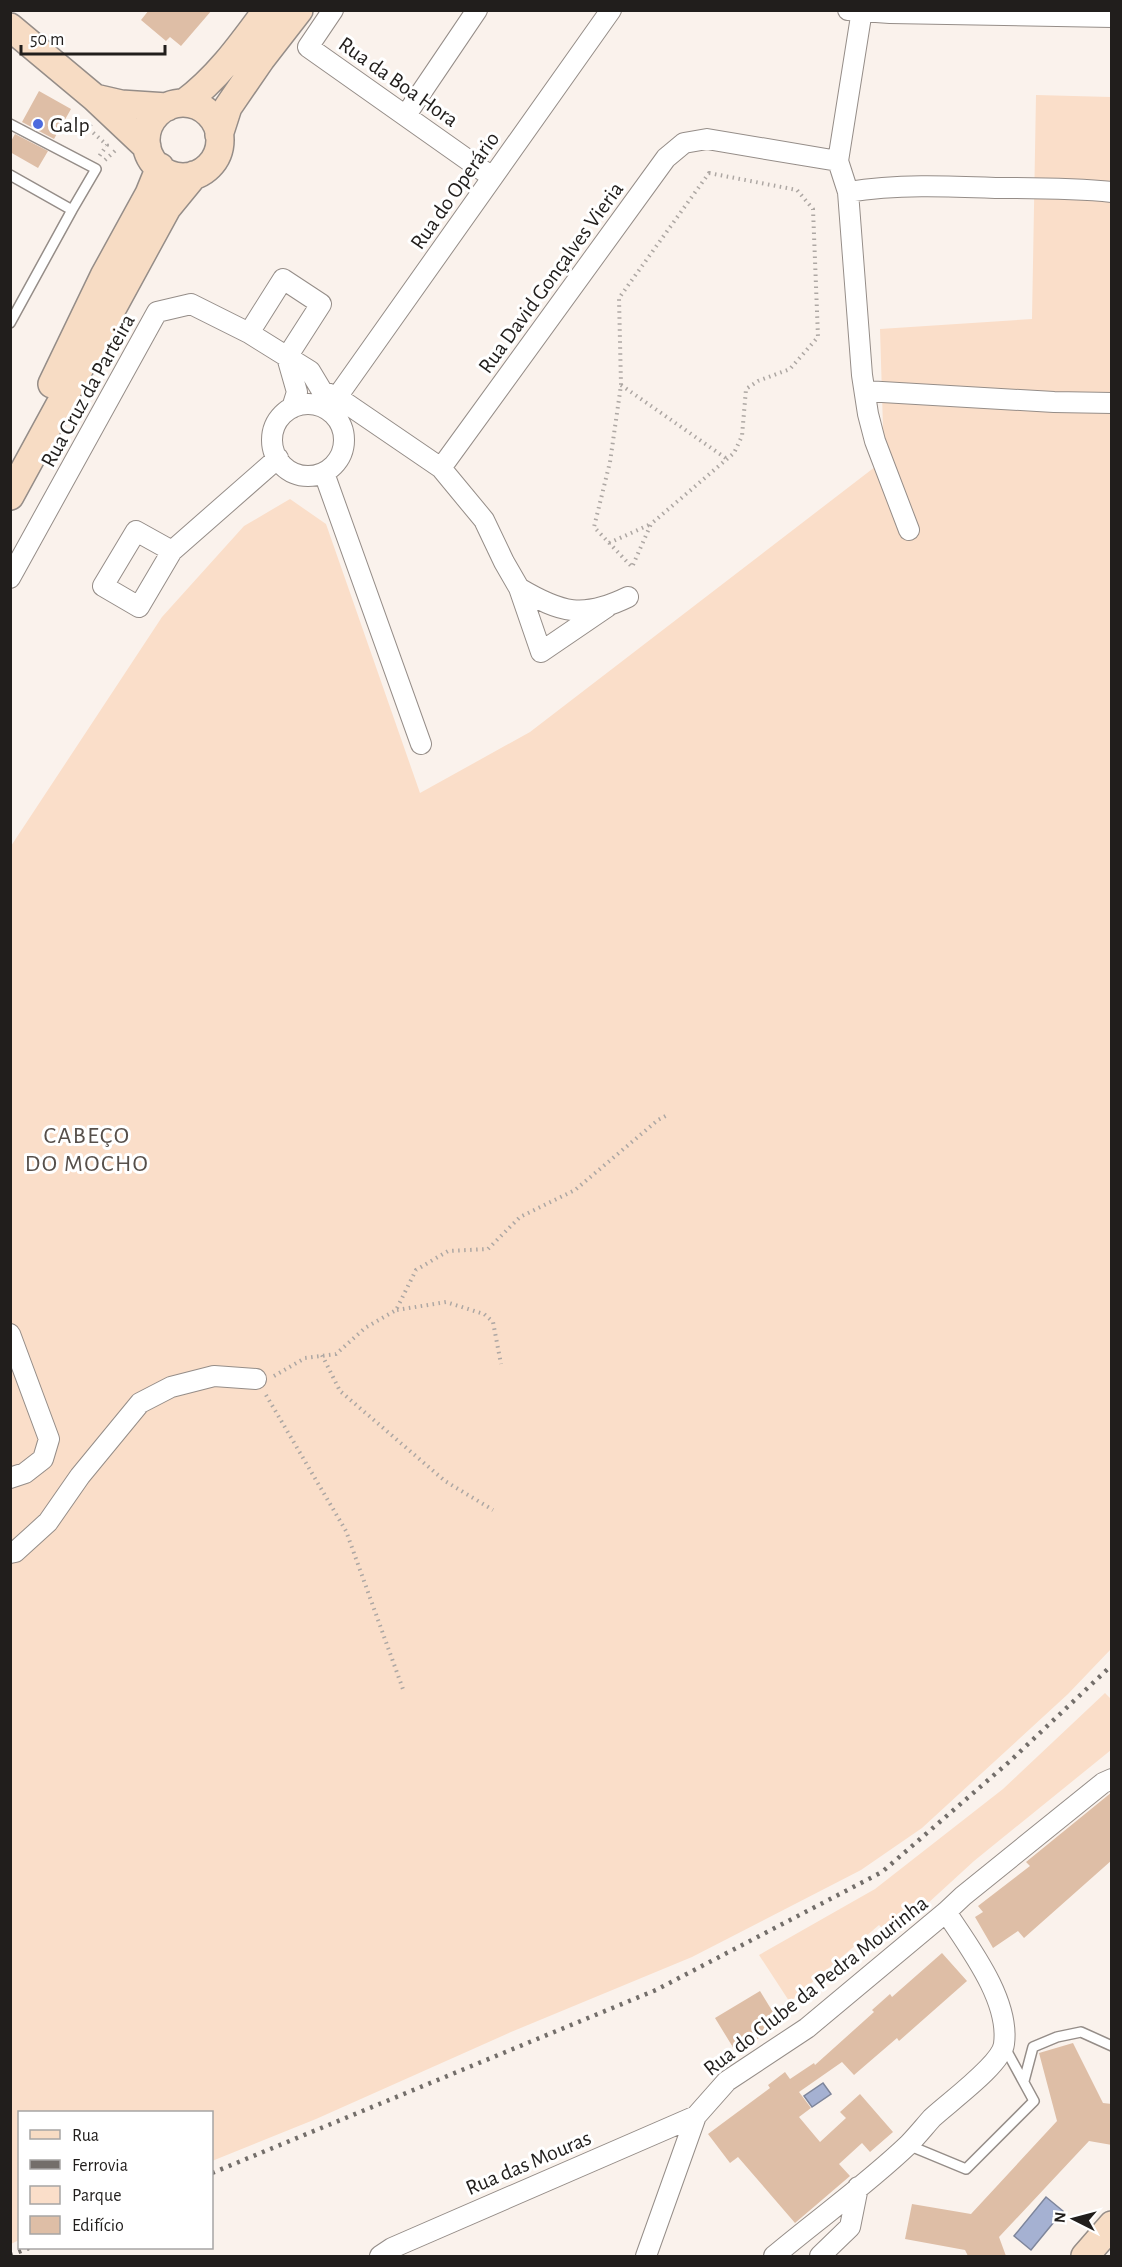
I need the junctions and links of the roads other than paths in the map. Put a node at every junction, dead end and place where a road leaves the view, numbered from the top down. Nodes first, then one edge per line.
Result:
1 (267, 10) edge
2 (299, 10) edge
3 (333, 10) edge
4 (477, 10) edge
5 (611, 10) edge
6 (857, 11) edge
7 (1112, 17) edge
8 (13, 35) edge
9 (100, 102) junction
10 (175, 105) junction
11 (406, 115) junction
12 (10, 124) edge
13 (219, 135) junction
14 (146, 149) junction
15 (838, 161) junction
16 (10, 175) edge
17 (194, 175) junction
18 (492, 177) junction
19 (848, 192) junction
20 (1112, 192) edge
21 (72, 210) junction
22 (10, 322) edge
23 (249, 333) junction
24 (287, 357) junction
25 (864, 391) junction
26 (329, 402) junction
27 (1112, 403) edge
28 (292, 408) junction
29 (278, 458) junction
30 (10, 468) edge
31 (441, 468) junction
32 (324, 473) junction
33 (10, 496) edge
34 (909, 530) dead end
35 (172, 551) dead end
36 (10, 578) edge
37 (519, 588) junction
38 (628, 597) dead end
39 (607, 607) junction
40 (421, 744) dead end
41 (10, 1334) edge
42 (256, 1378) road end
43 (10, 1478) edge
44 (10, 1552) edge
45 (1112, 1779) edge
46 (946, 1912) junction
47 (1004, 2046) junction
48 (1112, 2046) edge
49 (1024, 2081) junction
50 (696, 2116) junction
51 (908, 2145) junction
52 (858, 2187) junction
53 (1112, 2225) edge
54 (380, 2256) edge
55 (646, 2256) edge
56 (774, 2256) edge
57 (820, 2256) edge
58 (1085, 2256) edge

1 - 10 main road
2 - 13 main road
3 - 11 street, Rua da Boa Hora
4 - 11 street
5 - 18 street, Rua do Operário
6 - 7 street
6 - 15 street
8 - 9 main road
9 - 10 main road
9 - 14 main road
10 - 13 main road
10 - 14 main road
11 - 18 street, Rua da Boa Hora
12 - 21 lane
13 - 17 main road
14 - 17 main road
14 - 30 main road
15 - 19 street
15 - 31 street, Rua David Gonçalves Vieria
16 - 21 lane
17 - 33 main road
18 - 26 street, Rua do Operário
19 - 20 street
19 - 25 street
21 - 22 lane
23 - 24 street, Rua Cruz da Parteira
23 - 24 street
23 - 36 street, Rua Cruz da Parteira
24 - 26 street, Rua Cruz da Parteira
24 - 28 street
25 - 27 street
25 - 34 street
26 - 28 street
26 - 31 street
26 - 32 street
28 - 29 street
29 - 32 street
29 - 35 street
31 - 37 street
32 - 40 street
37 - 39 street
37 - 39 street
38 - 39 street
41 - 43 street
42 - 44 street
45 - 46 street, Rua do Clube da Pedra Mourinha
46 - 47 street
46 - 50 street, Rua do Clube da Pedra Mourinha
47 - 49 lane
47 - 51 street
48 - 49 lane
49 - 51 lane
50 - 54 street, Rua das Mouras
50 - 55 street, Rua do Clube da Pedra Mourinha
51 - 52 street
52 - 56 street
52 - 57 street
53 - 58 main road

